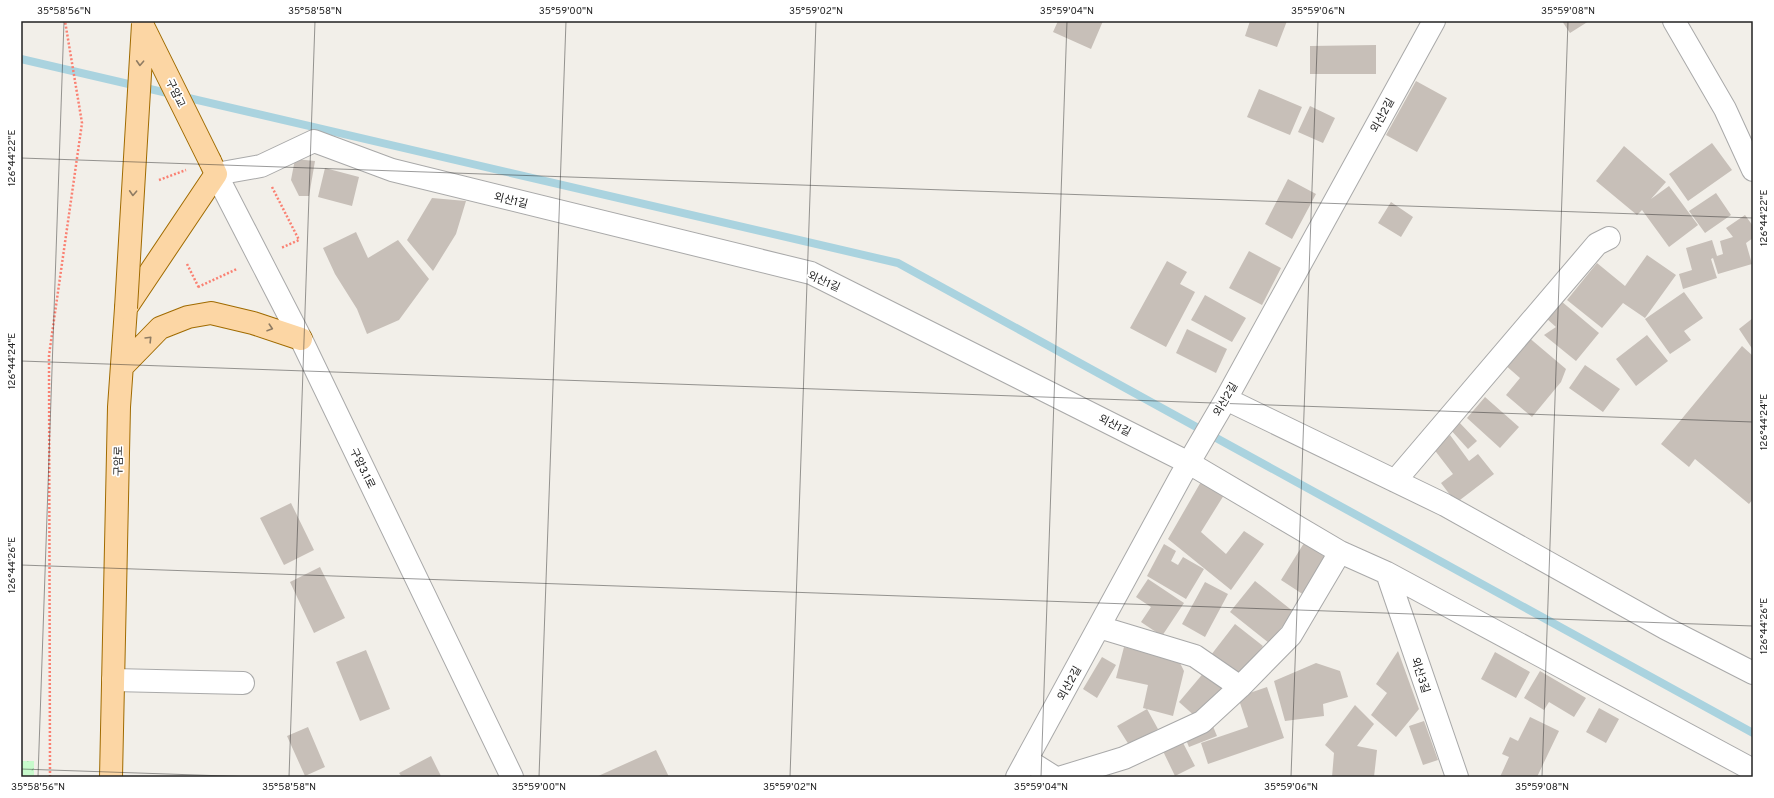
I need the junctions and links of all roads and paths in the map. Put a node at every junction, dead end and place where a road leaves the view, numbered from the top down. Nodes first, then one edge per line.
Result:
1 (65, 21) edge
2 (1434, 21) edge
3 (1674, 21) edge
4 (142, 23) edge
5 (261, 166) junction
6 (213, 168) junction
7 (1753, 170) edge
8 (1609, 238) dead end
9 (299, 240) dead end
10 (126, 308) junction
11 (301, 338) junction
12 (122, 367) junction
13 (1221, 408) junction
14 (1193, 456) junction
15 (1394, 480) junction
16 (1340, 552) junction
17 (1387, 573) junction
18 (1099, 628) junction
19 (1753, 673) edge
20 (114, 680) junction
21 (243, 683) dead end
22 (1240, 687) junction
23 (1022, 769) edge
24 (1753, 770) edge
25 (50, 777) edge
26 (111, 777) edge
27 (512, 777) edge
28 (1054, 777) edge
29 (1062, 777) edge
30 (1456, 777) edge

1 - 25 path
2 - 13 street, 외산2길
3 - 7 street
4 - 6 main road, 구암교, bridge
4 -> 10 main road, 구암로, bridge
5 - 6 street, 외산1길
5 - 9 path
5 - 14 street, 외산1길
6 - 10 main road
6 - 11 street, 구암3.1로
8 - 15 street
10 - 12 main road, 구암로
12 -> 11 main road
11 - 27 street, 구암3.1로
12 - 20 main road, 구암로
13 - 14 street, 외산2길
13 - 15 street
14 - 16 street, 외산1길
14 - 18 street, 외산2길
15 - 19 street
16 - 17 street, 외산1길
16 - 22 street
17 - 24 street, 외산1길
17 - 30 street, 외산3길
18 - 22 street
18 - 23 street, 외산2길
20 - 21 street
20 - 26 main road, 구암로
22 - 29 street
23 - 28 street

